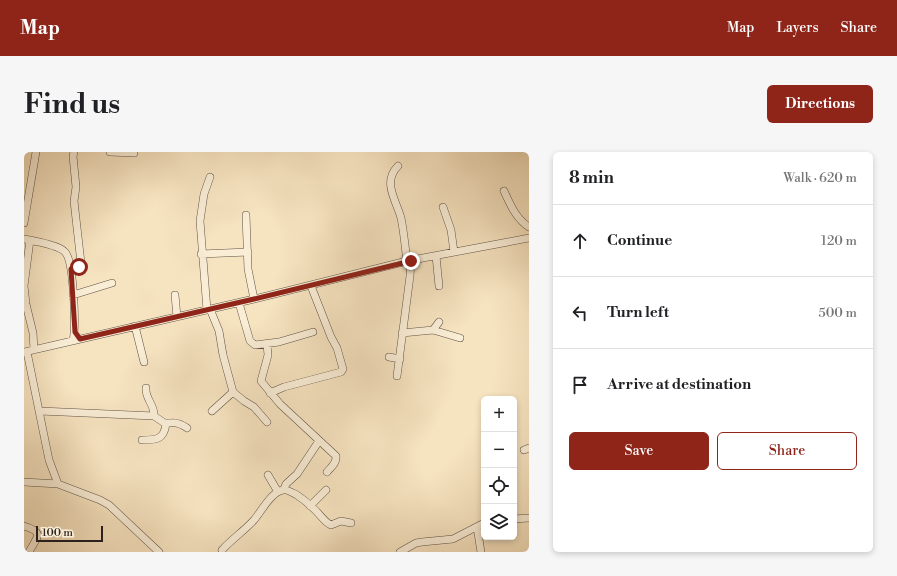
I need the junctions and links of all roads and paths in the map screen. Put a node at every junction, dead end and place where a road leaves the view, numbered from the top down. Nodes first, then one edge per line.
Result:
1 (36, 152) edge
2 (74, 152) edge
3 (110, 152) edge
4 (134, 153) dead end
5 (398, 166) dead end
6 (210, 177) dead end
7 (504, 191) dead end
8 (443, 207) dead end
9 (246, 215) dead end
10 (24, 223) edge
11 (529, 227) edge
12 (529, 238) edge
13 (27, 240) edge
14 (248, 252) junction
15 (454, 252) junction
16 (201, 254) junction
17 (436, 256) junction
18 (409, 261) junction
19 (71, 269) junction
20 (112, 283) dead end
21 (311, 286) junction
22 (439, 286) dead end
23 (175, 294) dead end
24 (73, 295) junction
25 (254, 299) junction
26 (239, 303) junction
27 (209, 309) junction
28 (177, 317) junction
29 (439, 322) dead end
30 (135, 326) junction
31 (433, 330) junction
32 (313, 332) dead end
33 (402, 333) junction
34 (460, 338) dead end
35 (77, 340) junction
36 (267, 344) junction
37 (28, 351) edge
38 (389, 357) dead end
39 (400, 359) junction
40 (144, 362) dead end
41 (397, 376) dead end
42 (146, 388) dead end
43 (233, 392) junction
44 (270, 392) junction
45 (40, 411) junction
46 (212, 412) dead end
47 (154, 416) junction
48 (267, 422) dead end
49 (166, 424) junction
50 (187, 428) dead end
51 (142, 440) dead end
52 (319, 441) junction
53 (327, 472) dead end
54 (268, 475) dead end
55 (24, 482) edge
56 (58, 484) junction
57 (281, 490) junction
58 (326, 490) dead end
59 (310, 506) junction
60 (517, 518) edge
61 (529, 518) edge
62 (351, 523) dead end
63 (481, 525) edge
64 (24, 526) edge
65 (476, 527) junction
66 (222, 551) edge
67 (29, 552) edge
68 (159, 552) edge
69 (400, 552) edge
70 (481, 552) edge

1 - 10 street
2 - 19 street
3 - 4 street
5 - 18 street
6 - 16 street
7 - 11 street
8 - 15 street
9 - 14 street
12 - 15 street
13 - 19 street
13 - 37 street
14 - 16 street
14 - 25 street
15 - 17 street
16 - 27 street
17 - 18 street
17 - 22 street
18 - 21 street
18 - 33 street
19 - 24 street
20 - 24 street
21 - 25 street
21 - 44 street
23 - 28 street
24 - 35 street
25 - 26 street
26 - 27 street
26 - 36 street
27 - 28 street
27 - 43 street
28 - 30 street
29 - 31 street
30 - 35 street
30 - 40 street
31 - 33 street
31 - 34 street
32 - 36 street
33 - 39 street
35 - 37 street
36 - 44 street
37 - 45 street
38 - 39 street
39 - 41 street
42 - 47 street
43 - 46 street
43 - 48 street
44 - 52 street
45 - 47 street
45 - 56 street
47 - 49 street
49 - 50 street
49 - 51 street
52 - 53 street
52 - 57 street
54 - 57 street
55 - 56 street
56 - 68 street
57 - 59 street
57 - 66 street
58 - 59 street
59 - 62 street
60 - 61 street
63 - 65 street
64 - 67 street
65 - 69 street
65 - 70 street

